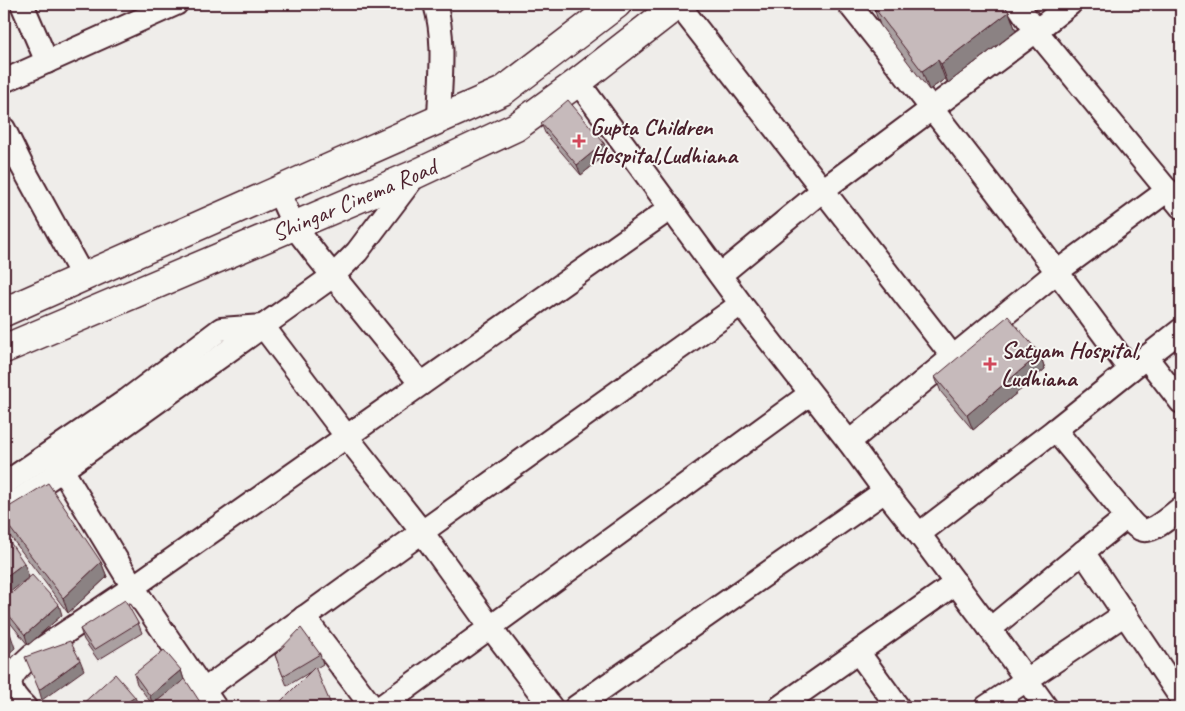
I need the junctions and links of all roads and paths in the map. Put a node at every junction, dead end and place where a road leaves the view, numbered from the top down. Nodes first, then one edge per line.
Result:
1 (22, 4) edge
2 (174, 4) edge
3 (435, 4) edge
4 (617, 4) edge
5 (678, 4) edge
6 (849, 4) edge
7 (1016, 4) edge
8 (1070, 4) edge
9 (1036, 31) junction
10 (47, 62) junction
11 (4, 81) edge
12 (578, 82) junction
13 (932, 108) junction
14 (439, 120) junction
15 (4, 129) edge
16 (416, 174) junction
17 (824, 189) junction
18 (278, 191) junction
19 (1175, 199) edge
20 (671, 208) junction
21 (294, 226) junction
22 (1058, 271) junction
23 (333, 276) junction
24 (720, 276) junction
25 (83, 277) junction
26 (741, 304) junction
27 (4, 312) edge
28 (263, 326) junction
29 (1181, 330) edge
30 (4, 349) edge
31 (953, 357) junction
32 (1138, 364) junction
33 (421, 384) junction
34 (810, 394) junction
35 (1181, 402) edge
36 (1055, 430) junction
37 (347, 437) junction
38 (849, 442) junction
39 (57, 461) junction
40 (4, 484) edge
41 (885, 491) junction
42 (1181, 508) edge
43 (4, 510) edge
44 (1126, 518) junction
45 (422, 532) junction
46 (919, 534) junction
47 (1083, 552) junction
48 (956, 583) junction
49 (133, 587) junction
50 (1125, 614) junction
51 (304, 617) junction
52 (491, 628) junction
53 (990, 629) junction
54 (858, 652) junction
55 (1026, 680) junction
56 (1181, 698) edge
57 (209, 699) edge
58 (25, 707) edge
59 (372, 707) edge
60 (381, 707) edge
61 (551, 707) edge
62 (576, 707) edge
63 (780, 707) edge
64 (898, 707) edge
65 (986, 707) edge
66 (1046, 707) edge

1 - 10 street
2 - 10 street
3 - 14 street
4 - 14 street, Shingar Cinema Road
5 - 12 street, Shingar Cinema Road
5 - 17 street
6 - 13 street
7 - 9 street
8 - 9 street
9 - 13 street
9 - 19 street
10 - 11 street
12 - 16 street, Shingar Cinema Road
12 - 20 street
13 - 17 street
13 - 22 street
14 - 18 street, Shingar Cinema Road
15 - 25 street
16 - 21 street, Shingar Cinema Road
16 - 23 street
17 - 24 street
17 - 31 street
18 - 21 street
18 - 25 street, Shingar Cinema Road
19 - 22 street
20 - 24 street
20 - 33 street
21 - 23 street
21 - 30 street, Shingar Cinema Road
22 - 31 street
22 - 32 street
23 - 28 street
23 - 33 street
24 - 26 street
25 - 27 street, Shingar Cinema Road
26 - 34 street
26 - 45 street
28 - 37 street
28 - 39 street
29 - 32 street
31 - 38 street
32 - 35 street
32 - 36 street
33 - 37 street
34 - 38 street
34 - 52 street
36 - 44 street
36 - 46 street
37 - 45 street
37 - 49 street
38 - 41 street
39 - 40 street
39 - 43 street
39 - 49 street
41 - 46 street
41 - 62 street
42 - 44 street
44 - 47 street
45 - 51 street
45 - 52 street
46 - 48 street
47 - 50 street
47 - 53 street
48 - 53 street
48 - 54 street
49 - 57 street
49 - 58 street
50 - 55 street
50 - 56 street
51 - 57 street
51 - 59 street
52 - 60 street
52 - 61 street
53 - 55 street
54 - 63 street
54 - 64 street
55 - 65 street
55 - 66 street

